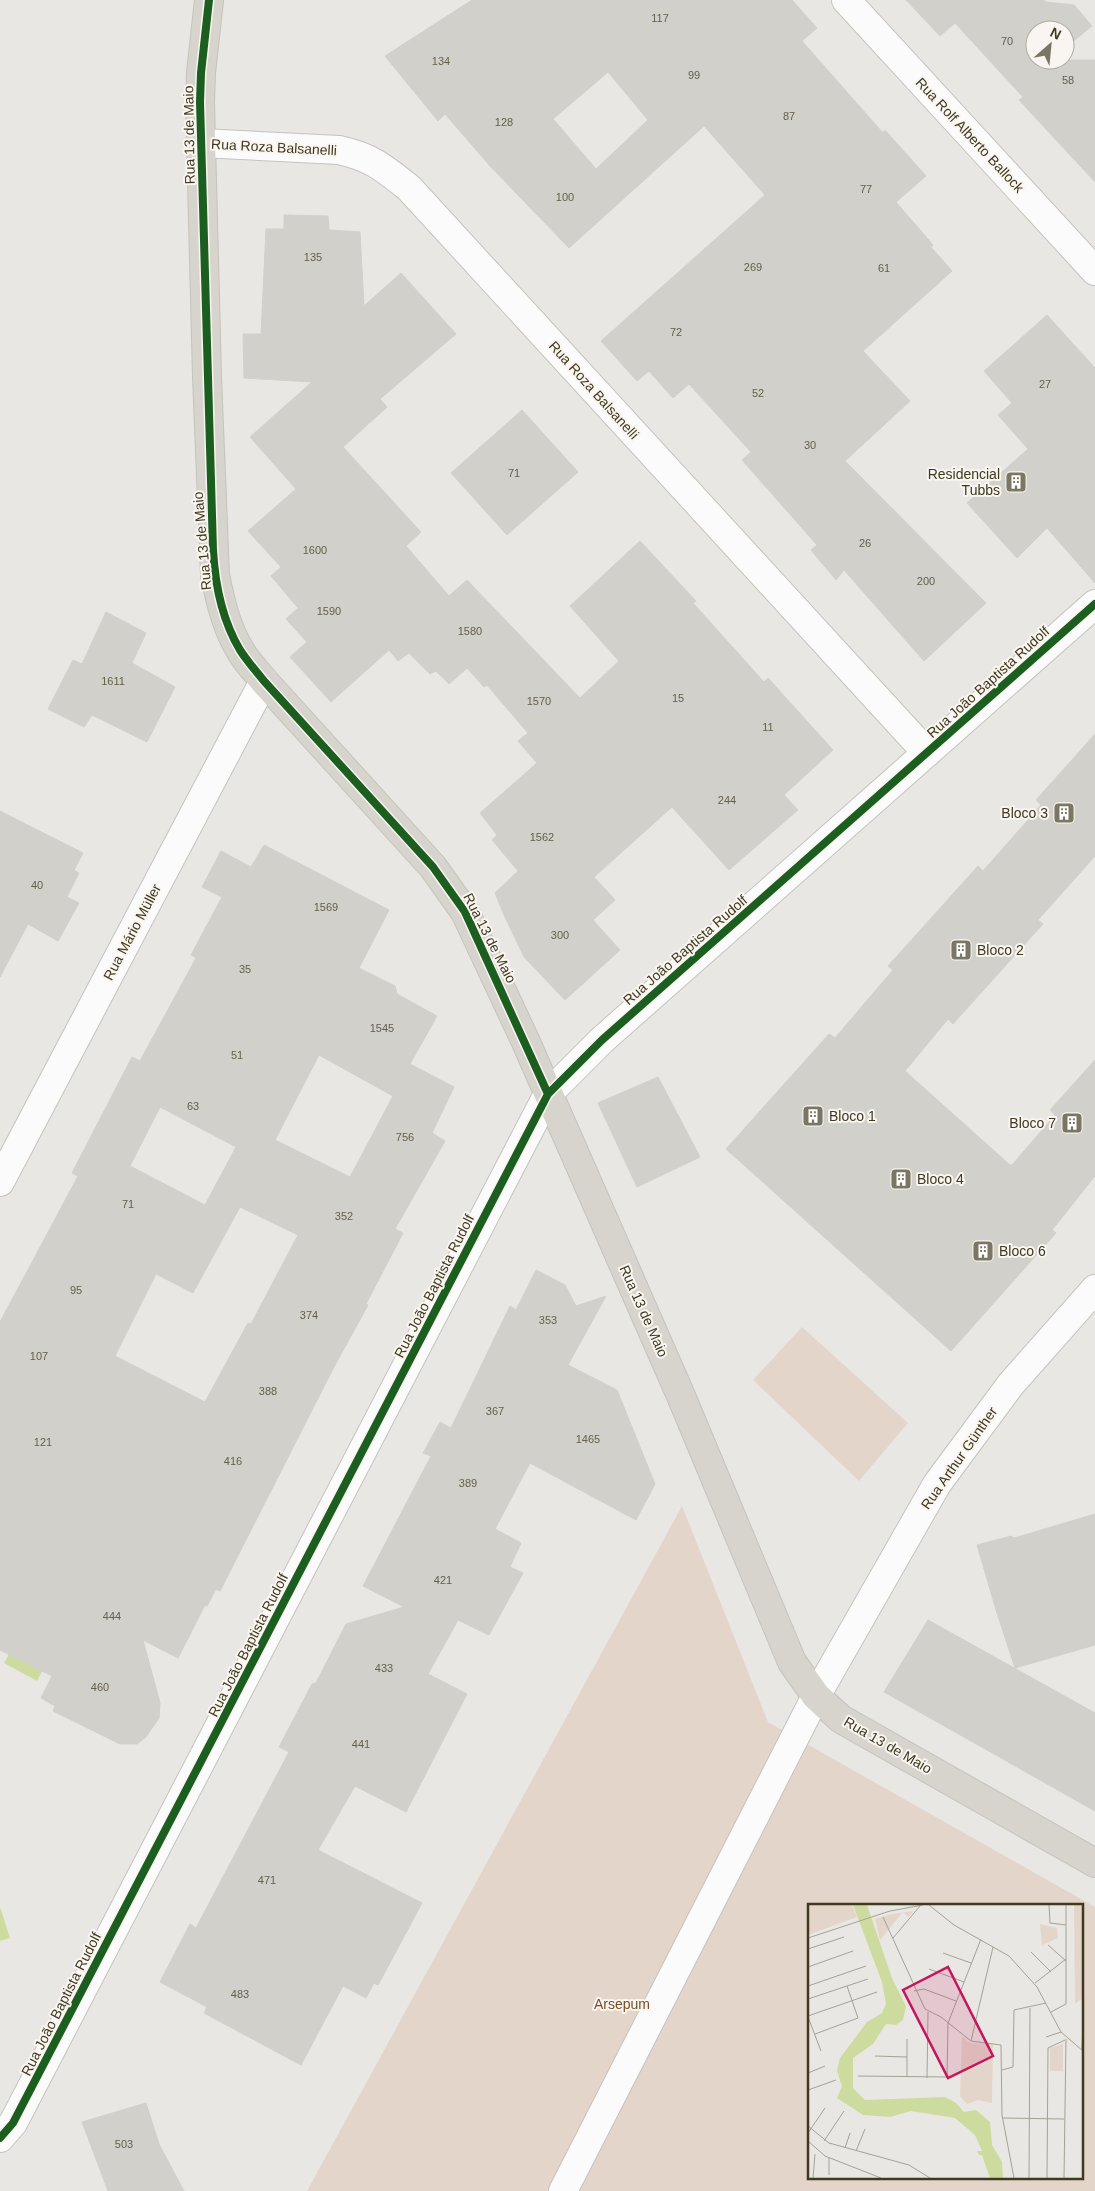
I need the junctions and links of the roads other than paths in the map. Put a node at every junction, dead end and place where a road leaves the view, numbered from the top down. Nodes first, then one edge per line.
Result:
1 (209, 0) edge
2 (846, 0) edge
3 (201, 143) junction
4 (1095, 270) edge
5 (1095, 604) edge
6 (264, 681) junction
7 (927, 754) junction
8 (548, 1094) junction
9 (0, 1182) edge
10 (1095, 1289) edge
11 (816, 1696) junction
12 (1095, 1863) edge
13 (0, 2138) edge
14 (563, 2191) edge

1 - 3 main road, Rua 13 de Maio
2 - 4 street, Rua Rolf Alberto Ballock
3 - 6 main road, Rua 13 de Maio
3 - 7 street, Rua Roza Balsanelli
5 - 7 street, Rua João Baptista Rudolf
6 - 8 main road, Rua 13 de Maio
6 - 9 street, Rua Mário Müller
7 - 8 street, Rua João Baptista Rudolf
8 - 11 main road, Rua 13 de Maio
8 - 13 street, Rua João Baptista Rudolf
10 - 11 street, Rua Arthur Günther
11 - 12 main road, Rua 13 de Maio
11 - 14 street, Rua Arthur Günther

